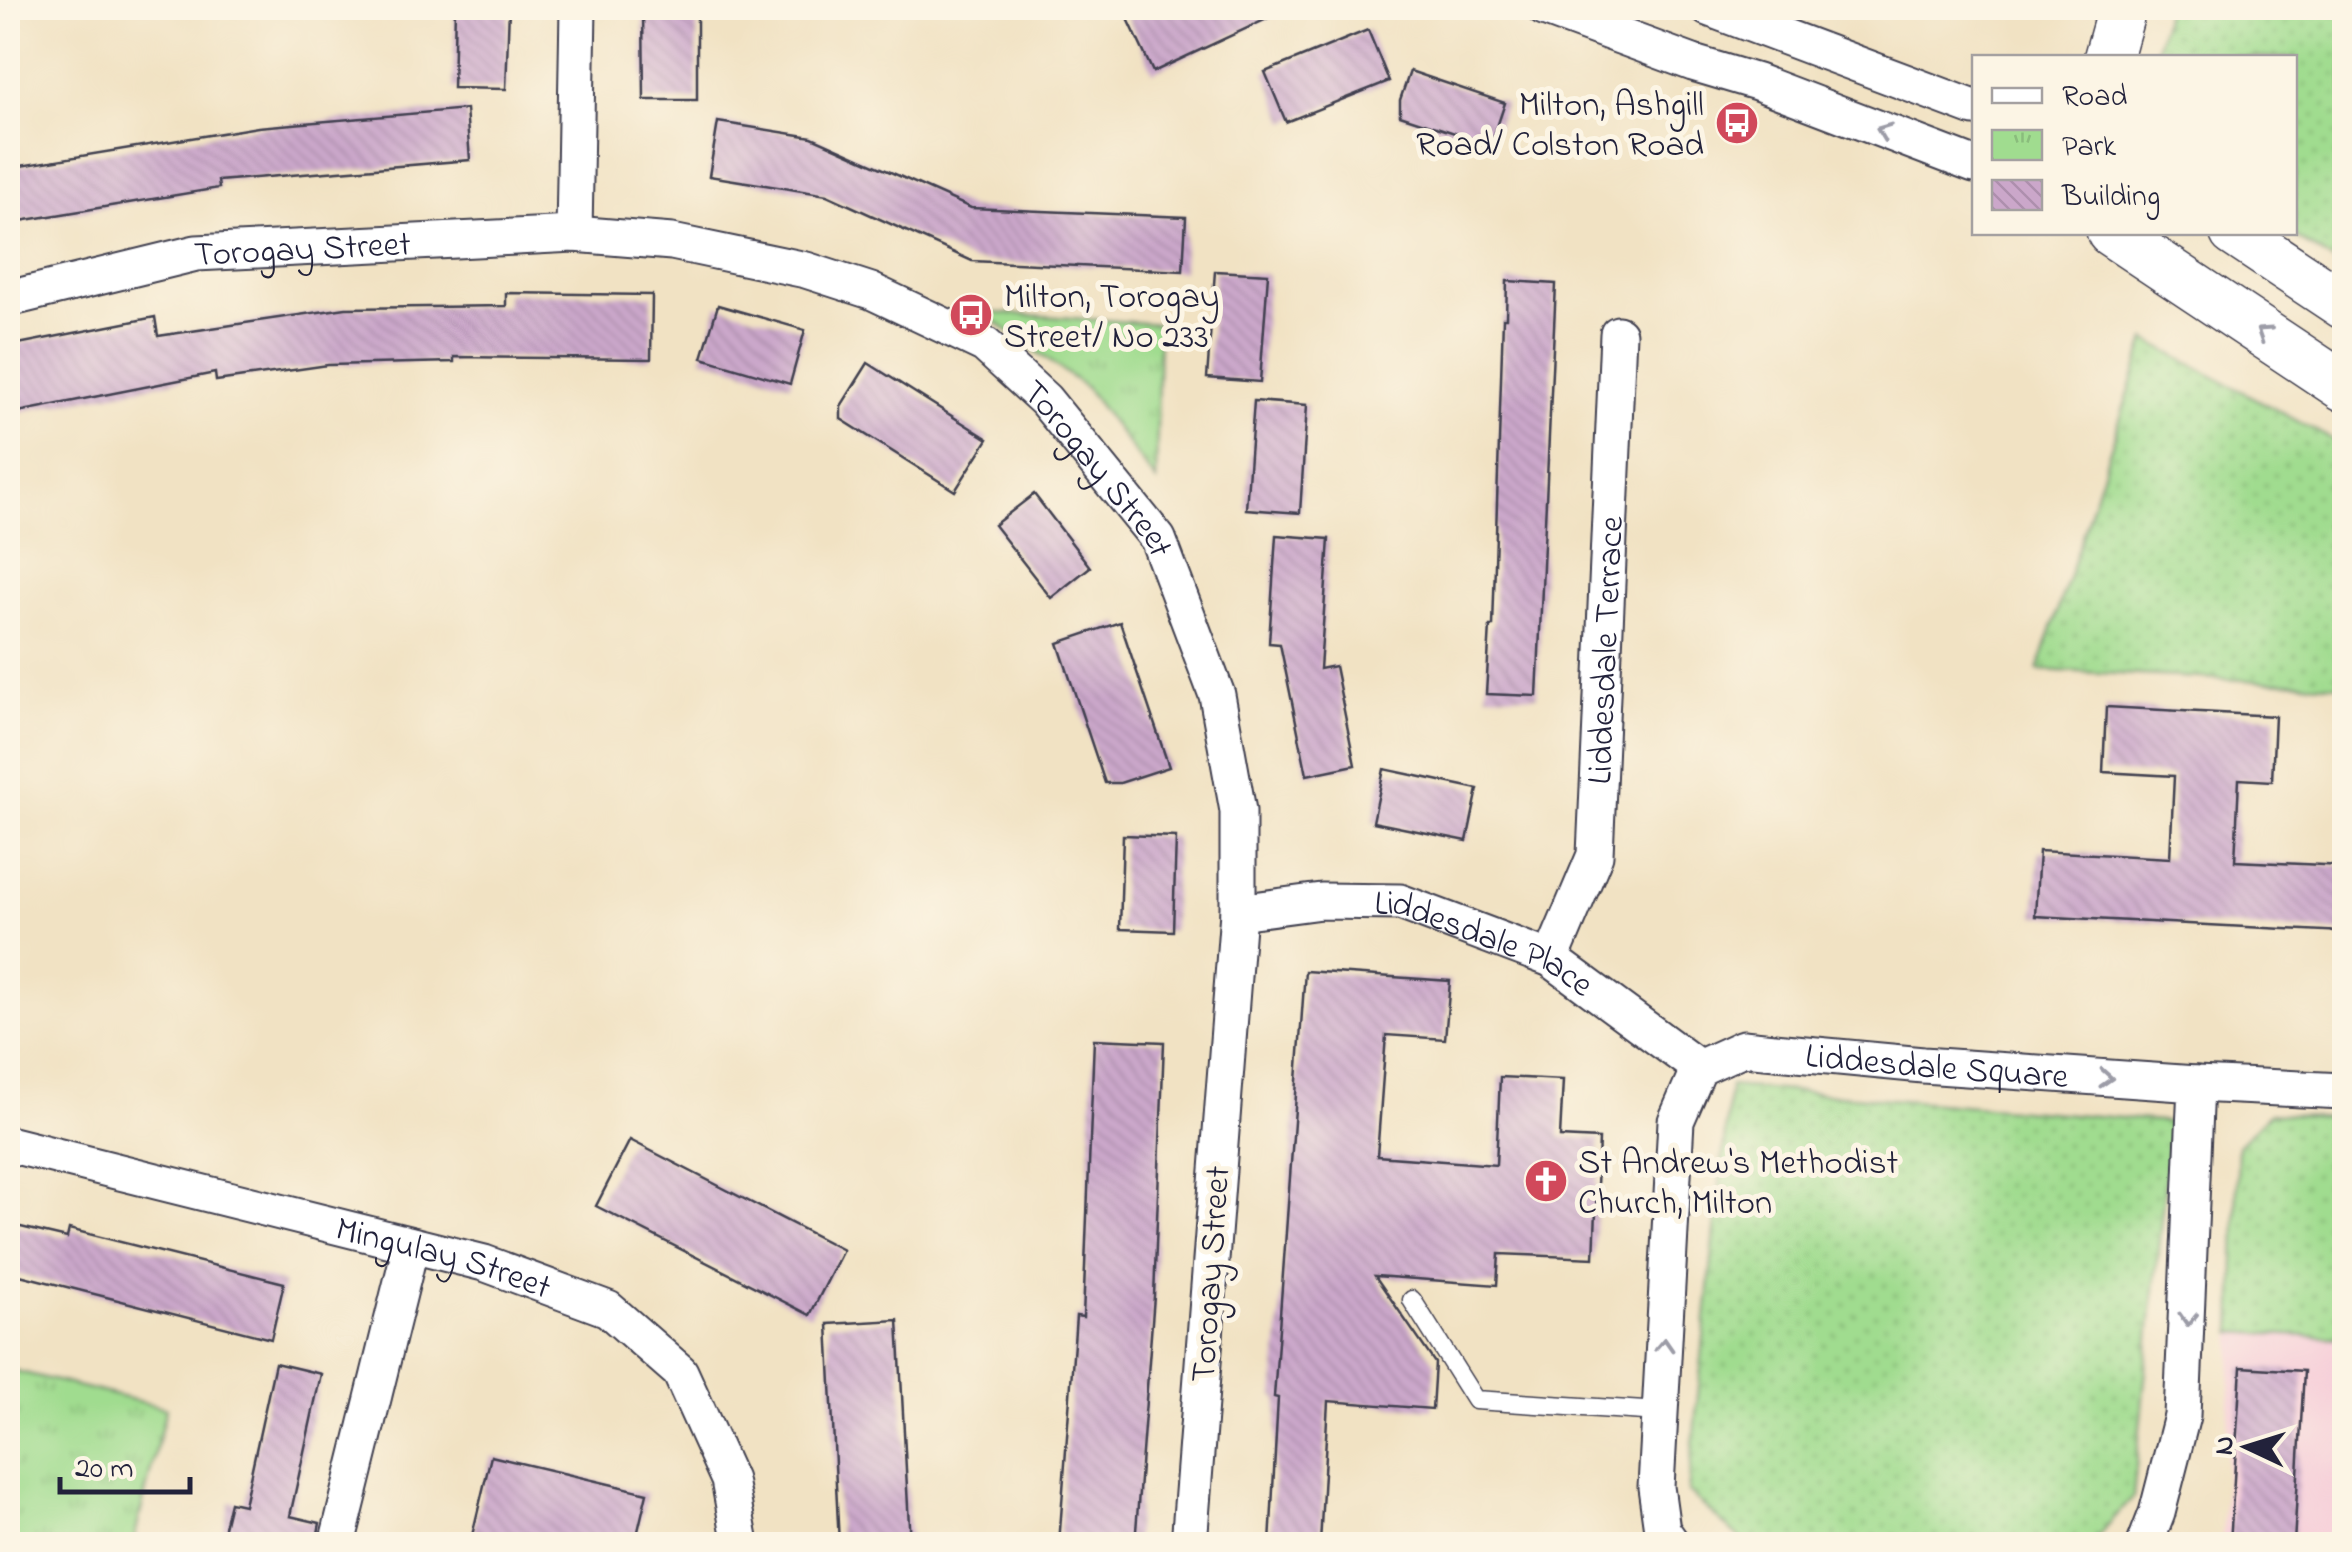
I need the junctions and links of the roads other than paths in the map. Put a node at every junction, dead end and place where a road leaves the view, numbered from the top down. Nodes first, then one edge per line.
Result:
1 (578, 8) edge
2 (1544, 8) edge
3 (1708, 8) edge
4 (2122, 8) edge
5 (2109, 55) edge
6 (1972, 107) edge
7 (1972, 165) edge
8 (574, 234) junction
9 (2117, 235) edge
10 (2239, 235) edge
11 (8, 299) edge
12 (2344, 305) edge
13 (1618, 334) dead end
14 (2344, 386) edge
15 (1238, 912) junction
16 (1551, 959) junction
17 (1699, 1068) junction
18 (2196, 1084) junction
19 (2344, 1091) edge
20 (8, 1144) edge
21 (411, 1245) junction
22 (1412, 1300) dead end
23 (1660, 1412) junction
24 (337, 1544) edge
25 (742, 1544) edge
26 (1189, 1544) edge
27 (1672, 1544) edge
28 (2144, 1544) edge

1 - 8 street
7 -> 2 street
3 - 6 street
4 - 5 street
8 - 11 street, Torogay Street
8 - 15 street, Torogay Street
14 -> 9 street
10 - 12 street
13 - 16 street, Liddesdale Terrace
15 - 16 street, Liddesdale Place
15 - 26 street, Torogay Street
16 - 17 street, Liddesdale Place
17 -> 18 street, Liddesdale Square
23 -> 17 street
18 - 19 street, Liddesdale Square
18 -> 28 street
20 - 21 street, Mingulay Street
21 - 24 street
21 - 25 street, Mingulay Street
22 - 23 lane
23 - 27 street

